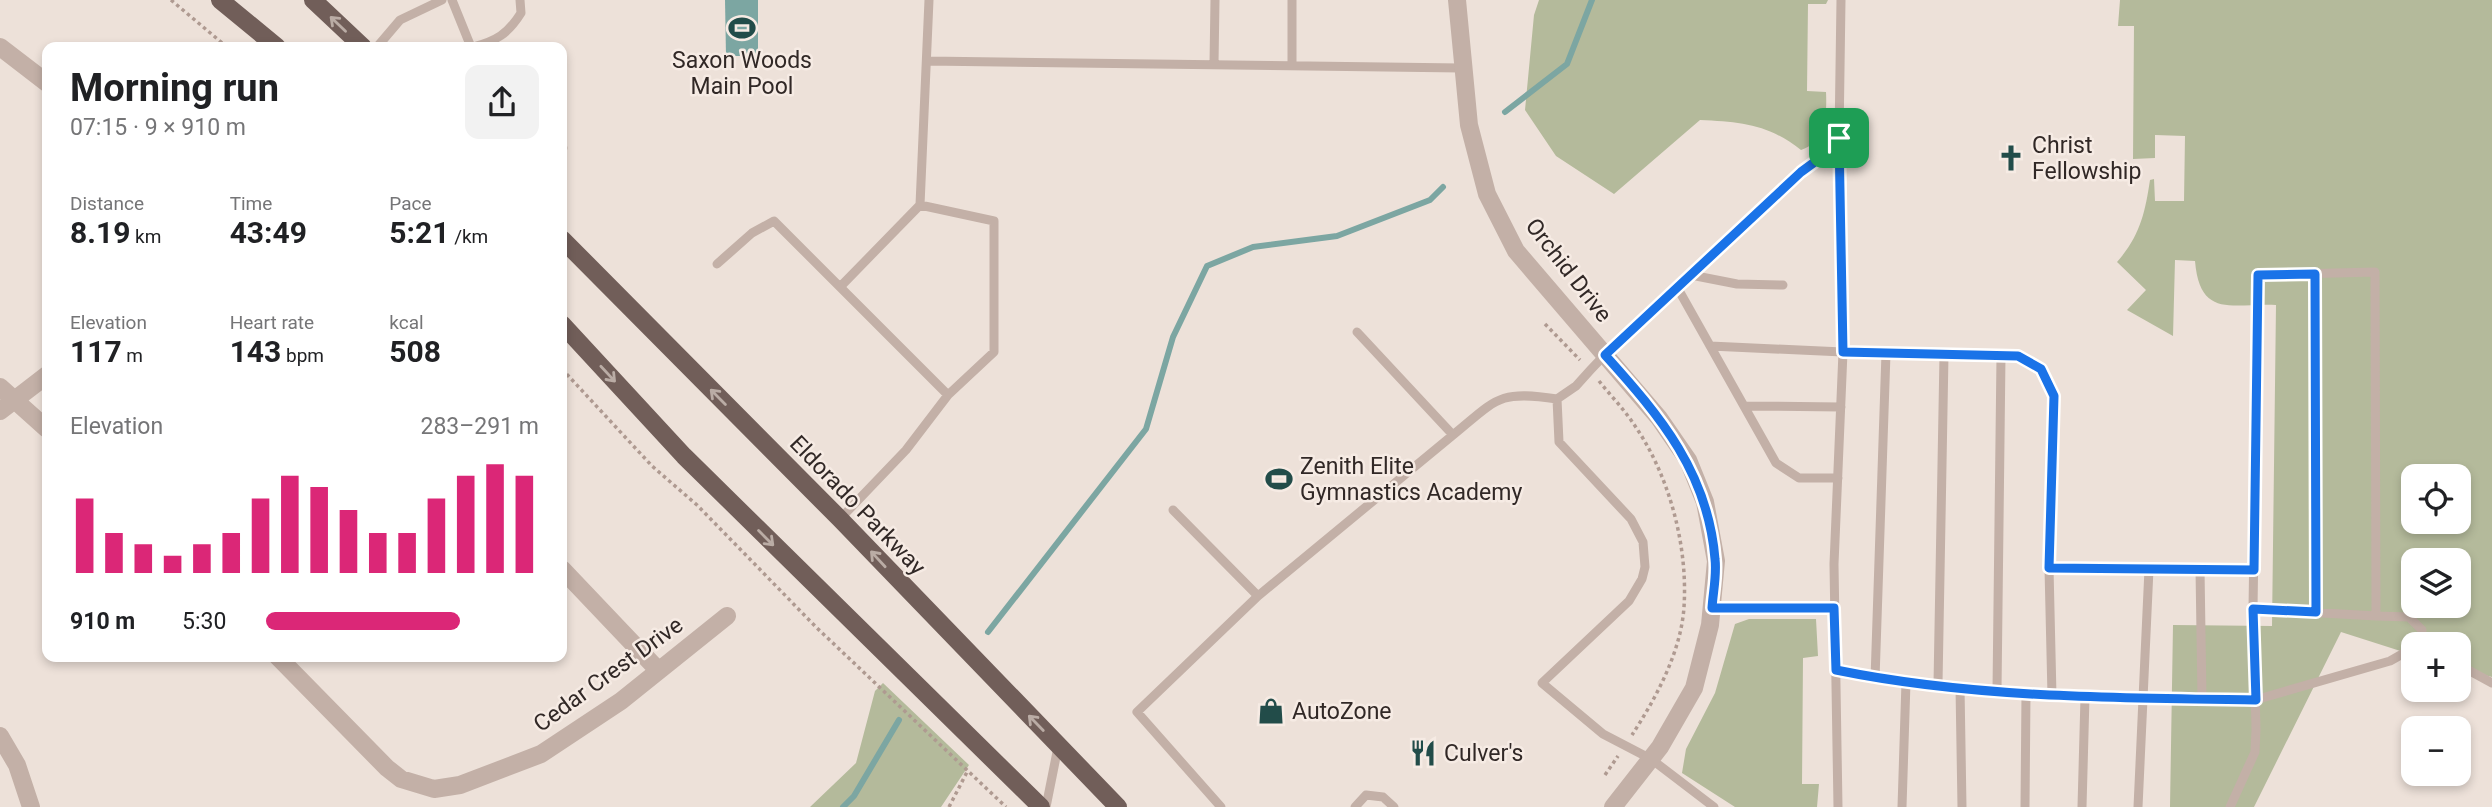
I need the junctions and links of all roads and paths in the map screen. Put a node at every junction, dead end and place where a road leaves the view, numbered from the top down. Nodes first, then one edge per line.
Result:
1 (171, 0) edge
2 (220, 0) edge
3 (313, 0) edge
4 (442, 0) edge
5 (452, 0) edge
6 (520, 0) edge
7 (929, 0) edge
8 (1214, 0) edge
9 (1292, 0) edge
10 (1457, 0) edge
11 (1841, 0) edge
12 (221, 42) edge
13 (271, 42) edge
14 (358, 42) edge
15 (381, 42) edge
16 (470, 42) edge
17 (490, 42) edge
18 (0, 47) edge
19 (928, 61) junction
20 (1214, 64) junction
21 (1292, 65) junction
22 (1461, 68) junction
23 (42, 79) edge
24 (1839, 138) junction
25 (920, 205) junction
26 (567, 244) edge
27 (717, 264) dead end
28 (2315, 274) junction
29 (1690, 275) junction
30 (1783, 285) dead end
31 (840, 287) junction
32 (1677, 287) junction
33 (567, 329) edge
34 (1357, 331) dead end
35 (1710, 346) junction
36 (1843, 352) junction
37 (1886, 353) junction
38 (1605, 355) junction
39 (1944, 355) junction
40 (2001, 356) junction
41 (567, 374) edge
42 (42, 380) edge
43 (0, 387) edge
44 (948, 395) junction
45 (1557, 399) junction
46 (8, 405) edge
47 (1744, 406) junction
48 (1841, 407) junction
49 (42, 426) edge
50 (1453, 435) junction
51 (1838, 478) junction
52 (1173, 510) dead end
53 (840, 519) junction
54 (2049, 568) junction
55 (2149, 569) junction
56 (2200, 569) junction
57 (2254, 570) junction
58 (567, 574) edge
59 (1258, 596) junction
60 (1712, 608) junction
61 (1834, 608) junction
62 (2253, 609) junction
63 (2316, 612) junction
64 (2376, 615) junction
65 (727, 616) dead end
66 (2422, 632) edge
67 (2401, 655) edge
68 (283, 662) edge
69 (659, 670) junction
70 (1836, 670) junction
71 (2471, 672) edge
72 (1875, 678) junction
73 (1906, 682) junction
74 (2492, 683) edge
75 (1938, 684) junction
76 (1959, 687) junction
77 (1997, 691) junction
78 (2026, 693) junction
79 (2052, 696) junction
80 (2085, 697) junction
81 (2143, 699) junction
82 (2202, 699) junction
83 (2256, 700) junction
84 (0, 736) edge
85 (1058, 745) junction
86 (1651, 760) junction
87 (967, 772) junction
88 (30, 807) edge
89 (949, 807) edge
90 (1006, 807) edge
91 (1044, 807) edge
92 (1118, 807) edge
93 (1221, 807) edge
94 (1355, 807) edge
95 (1394, 807) edge
96 (1613, 807) edge
97 (1714, 807) edge
98 (1838, 807) edge
99 (1902, 807) edge
100 (1962, 807) edge
101 (2025, 807) edge
102 (2082, 807) edge
103 (2138, 807) edge
104 (2230, 807) edge

1 - 12 path
2 - 13 main road
14 -> 3 main road
4 - 15 lane
5 - 16 lane
6 - 17 lane
7 - 19 lane
8 - 20 lane
9 - 21 lane
10 - 22 street, Orchid Drive
11 - 24 lane
18 - 23 street
19 - 20 lane
19 - 25 lane
20 - 21 lane
21 - 22 lane
22 - 38 street, Orchid Drive
24 - 29 lane
24 - 36 lane
25 - 31 lane
25 - 44 lane
53 -> 26 main road, Eldorado Parkway
27 - 31 lane
28 - 57 lane
28 - 63 lane
28 - 64 lane
29 - 30 lane
29 - 32 lane
31 - 44 lane
32 - 35 lane
32 - 38 lane
33 -> 91 main road
34 - 50 lane
35 - 36 lane
35 - 47 lane
36 - 37 lane
36 - 48 lane
37 - 39 lane
37 - 72 lane
38 - 45 lane
38 - 60 street, Orchid Drive
39 - 40 lane
39 - 75 lane
40 - 54 lane
40 - 77 lane
41 - 87 path
42 - 46 street
43 - 46 street
44 - 53 lane
45 - 50 lane
45 - 86 lane
46 - 49 street
47 - 48 lane
47 - 51 lane
48 - 51 lane
50 - 59 lane
51 - 61 lane
52 - 59 lane
85 -> 53 main road, Eldorado Parkway
54 - 55 lane
54 - 79 lane
55 - 56 lane
55 - 81 lane
56 - 57 lane
56 - 82 lane
57 - 62 lane
58 - 69 street
59 - 93 lane
60 - 61 lane
60 - 86 street, Orchid Drive
61 - 70 lane
62 - 63 lane
62 - 83 lane
63 - 64 lane
64 - 66 lane
65 - 69 street, Cedar Crest Drive
67 - 83 lane
68 - 69 street, Cedar Crest Drive
70 - 72 lane
70 - 98 lane
71 - 74 lane
72 - 73 lane
73 - 75 lane
73 - 99 lane
75 - 76 lane
76 - 77 lane
76 - 100 lane
77 - 78 lane
78 - 79 lane
78 - 101 lane
79 - 80 lane
80 - 81 lane
80 - 102 lane
81 - 82 lane
81 - 103 lane
82 - 83 lane
83 - 104 lane
84 - 88 street
85 - 91 lane
85 - 92 main road, Eldorado Parkway
86 - 96 street, Orchid Drive
86 - 97 lane
87 - 89 path
87 - 90 path
94 - 95 lane

